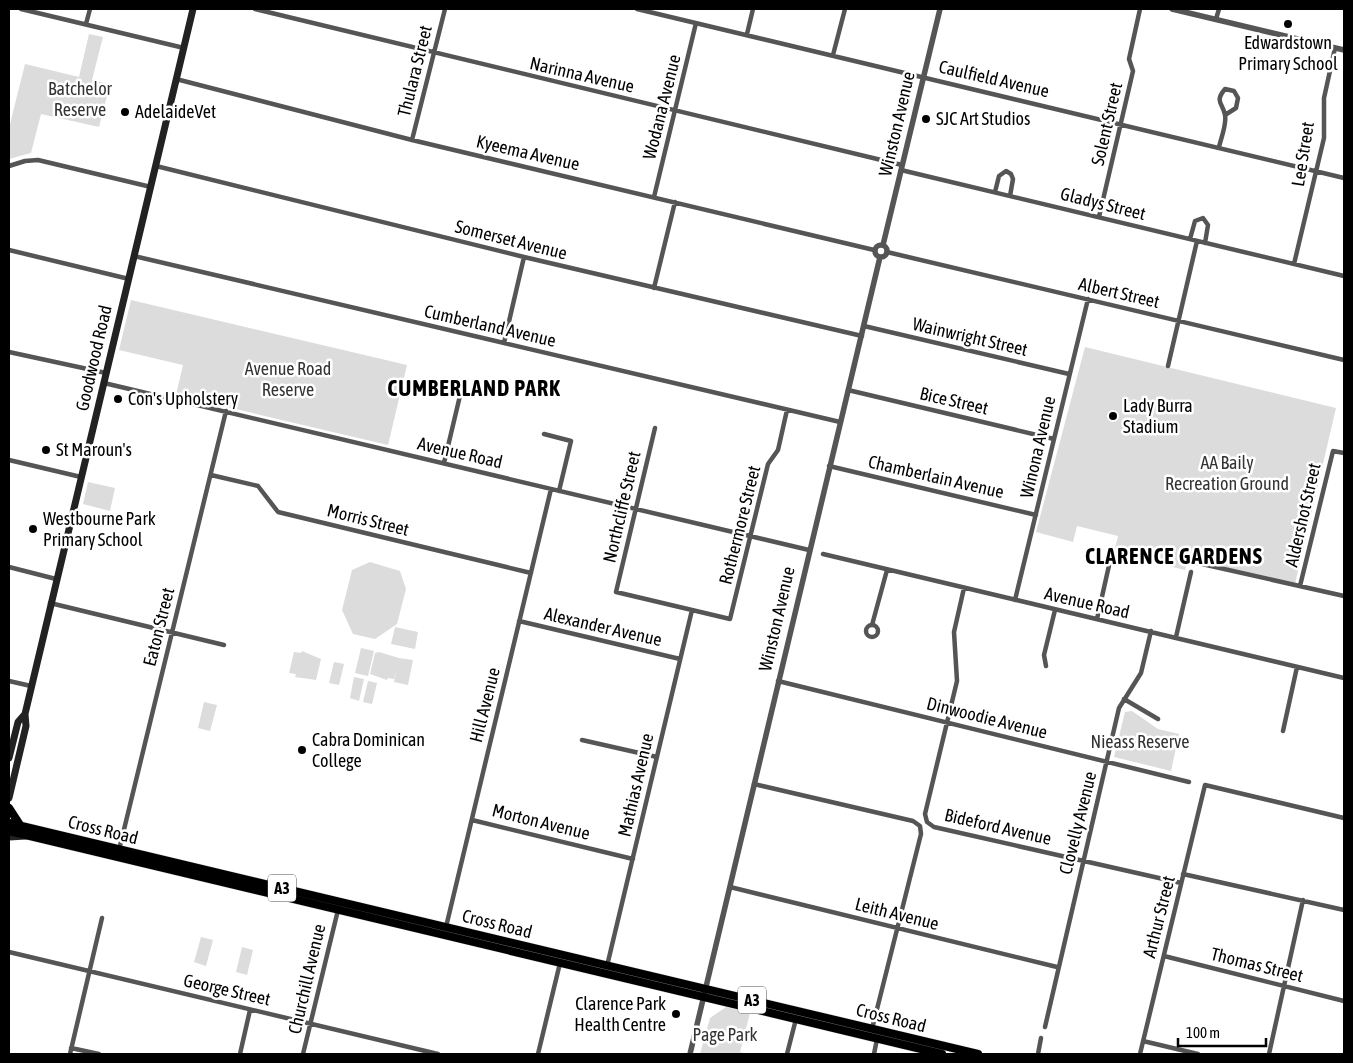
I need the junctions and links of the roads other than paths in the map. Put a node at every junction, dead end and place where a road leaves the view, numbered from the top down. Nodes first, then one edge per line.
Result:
1 (21, 9) edge
2 (90, 9) edge
3 (193, 9) edge
4 (255, 9) edge
5 (444, 9) edge
6 (637, 9) edge
7 (753, 9) edge
8 (845, 9) edge
9 (940, 9) edge
10 (1140, 9) edge
11 (1172, 9) edge
12 (1219, 9) edge
13 (659, 11) edge
14 (1216, 20) junction
15 (696, 23) junction
16 (86, 24) junction
17 (747, 34) junction
18 (184, 48) junction
19 (1334, 48) junction
20 (1344, 50) edge
21 (433, 53) junction
22 (833, 55) junction
23 (923, 77) junction
24 (176, 79) junction
25 (675, 111) junction
26 (1225, 115) junction
27 (1121, 123) junction
28 (412, 140) junction
29 (1219, 147) junction
30 (9, 166) edge
31 (156, 166) junction
32 (902, 168) junction
33 (1317, 172) junction
34 (1344, 178) edge
35 (150, 187) junction
36 (995, 192) junction
37 (1010, 196) junction
38 (654, 197) junction
39 (675, 202) junction
40 (1099, 218) junction
41 (1190, 239) junction
42 (1197, 241) junction
43 (1204, 243) junction
44 (883, 245) junction
45 (9, 250) edge
46 (874, 250) junction
47 (887, 252) junction
48 (134, 256) junction
49 (880, 257) junction
50 (524, 258) junction
51 (1294, 264) junction
52 (1344, 276) edge
53 (129, 279) junction
54 (654, 288) junction
55 (1088, 299) junction
56 (1178, 321) junction
57 (864, 326) junction
58 (862, 336) junction
59 (504, 343) junction
60 (9, 352) edge
61 (1344, 360) edge
62 (1168, 366) dead end
63 (106, 373) junction
64 (1069, 374) junction
65 (104, 382) junction
66 (463, 383) dead end
67 (848, 390) junction
68 (787, 410) junction
69 (226, 411) junction
70 (840, 422) junction
71 (655, 428) dead end
72 (544, 434) dead end
73 (1054, 439) junction
74 (1344, 454) edge
75 (9, 460) edge
76 (444, 463) junction
77 (829, 466) junction
78 (211, 475) junction
79 (81, 477) junction
80 (552, 489) junction
81 (559, 490) junction
82 (636, 509) junction
83 (1036, 515) junction
84 (750, 537) junction
85 (809, 550) junction
86 (1112, 552) dead end
87 (823, 554) dead end
88 (1193, 562) dead end
89 (9, 567) edge
90 (887, 570) junction
91 (1190, 572) dead end
92 (531, 573) junction
93 (56, 579) junction
94 (1300, 586) junction
95 (964, 588) junction
96 (1344, 596) edge
97 (1015, 600) junction
98 (50, 604) junction
99 (692, 610) junction
100 (1055, 610) junction
101 (1096, 619) junction
102 (520, 621) junction
103 (872, 625) dead end
104 (1151, 631) junction
105 (172, 632) junction
106 (1176, 637) junction
107 (224, 645) dead end
108 (680, 659) junction
109 (1046, 666) dead end
110 (1297, 667) junction
111 (1344, 678) edge
112 (9, 680) edge
113 (778, 681) junction
114 (31, 686) junction
115 (1124, 699) junction
116 (24, 714) junction
117 (1158, 720) dead end
118 (947, 722) junction
119 (1283, 731) dead end
120 (582, 740) dead end
121 (657, 757) junction
122 (9, 758) edge
123 (1107, 762) junction
124 (1189, 782) dead end
125 (754, 784) junction
126 (9, 798) edge
127 (9, 808) edge
128 (1344, 818) edge
129 (472, 820) junction
130 (9, 823) edge
131 (20, 826) junction
132 (9, 832) edge
133 (29, 836) junction
134 (9, 837) edge
135 (118, 854) junction
136 (633, 859) junction
137 (1082, 861) junction
138 (1183, 874) junction
139 (1181, 883) junction
140 (730, 887) junction
141 (1303, 900) junction
142 (339, 906) junction
143 (1344, 910) edge
144 (102, 918) dead end
145 (897, 928) junction
146 (445, 931) junction
147 (9, 952) edge
148 (1164, 956) junction
149 (561, 959) junction
150 (1057, 967) junction
151 (606, 970) junction
152 (89, 971) junction
153 (1284, 986) junction
154 (705, 993) junction
155 (1344, 1001) edge
156 (250, 1010) junction
157 (797, 1015) junction
158 (311, 1024) junction
159 (1044, 1027) dead end
160 (872, 1029) junction
161 (886, 1032) junction
162 (865, 1035) junction
163 (878, 1038) junction
164 (1042, 1038) dead end
165 (1143, 1041) junction
166 (71, 1048) junction
167 (70, 1054) edge
168 (99, 1054) edge
169 (240, 1054) edge
170 (304, 1054) edge
171 (438, 1054) edge
172 (538, 1054) edge
173 (690, 1054) edge
174 (787, 1054) edge
175 (874, 1054) edge
176 (942, 1054) edge
177 (972, 1054) edge
178 (1038, 1054) edge
179 (1140, 1054) edge
180 (1198, 1054) edge
181 (1269, 1054) edge

1 - 16 street
2 - 16 street
3 - 18 main road, Goodwood Road
4 - 21 street, Narinna Avenue
5 - 21 street, Thulara Street
6 - 13 street, Caulfield Avenue
7 - 17 street
8 - 22 street
9 - 23 street, Winston Avenue
10 - 27 street, Solent Street
11 - 14 street
12 - 14 street
13 - 15 street, Caulfield Avenue
14 - 19 street
15 - 17 street, Caulfield Avenue
15 - 25 street, Wodana Avenue
16 - 18 street
17 - 22 street, Caulfield Avenue
18 - 24 main road, Goodwood Road
19 - 20 street
19 - 33 street, Lee Street
21 - 25 street, Narinna Avenue
21 - 28 street, Thulara Street
22 - 23 street, Caulfield Avenue
23 - 27 street, Caulfield Avenue
23 - 32 street, Winston Avenue
24 - 28 street, Kyeema Avenue
24 - 31 main road, Goodwood Road
25 - 32 street, Narinna Avenue
25 - 38 street, Wodana Avenue
26 - 26 street
26 - 29 street
27 - 29 street, Caulfield Avenue
27 - 40 street, Solent Street
28 - 38 street, Kyeema Avenue
29 - 33 street, Caulfield Avenue
30 - 35 street
31 - 35 main road, Goodwood Road
31 - 50 street, Somerset Avenue
32 - 36 street, Gladys Street
32 - 44 street, Winston Avenue
33 - 34 street, Caulfield Avenue
33 - 51 street, Lee Street
35 - 48 main road, Goodwood Road
36 - 37 street, Gladys Street
36 - 37 street
37 - 40 street, Gladys Street
38 - 39 street, Kyeema Avenue
39 - 46 street, Kyeema Avenue
39 - 54 street
40 - 41 street, Gladys Street
41 - 42 street, Gladys Street
41 - 43 street
42 - 43 street, Gladys Street
42 - 56 street
43 - 51 street, Gladys Street
44 - 46 street
44 - 47 street
45 - 53 street
46 - 49 street
47 - 49 street
47 - 55 street, Albert Street
48 - 53 main road, Goodwood Road
48 - 59 street, Cumberland Avenue
49 - 57 street, Winston Avenue
50 - 54 street, Somerset Avenue
50 - 59 street
51 - 52 street, Gladys Street
53 - 63 main road, Goodwood Road
54 - 58 street, Somerset Avenue
55 - 56 street, Albert Street
55 - 64 street, Winona Avenue
56 - 61 street, Albert Street
56 - 62 street
57 - 58 street, Winston Avenue
57 - 64 street, Wainwright Street
58 - 67 street, Winston Avenue
59 - 68 street, Cumberland Avenue
60 - 63 street
63 - 65 main road, Goodwood Road
64 - 73 street, Winona Avenue
65 - 69 street, Avenue Road
65 - 79 main road, Goodwood Road
66 - 76 street
67 - 70 street, Winston Avenue
67 - 73 street, Bice Street
68 - 70 street, Cumberland Avenue
68 - 84 street, Rothermore Street
69 - 76 street, Avenue Road
69 - 78 street, Eaton Street
70 - 77 street, Winston Avenue
71 - 82 street, Northcliffe Street
72 - 81 street
73 - 83 street, Winona Avenue
74 - 94 street, Aldershot Street
75 - 79 street
76 - 80 street, Avenue Road
77 - 83 street, Chamberlain Avenue
77 - 85 street, Winston Avenue
78 - 92 street, Morris Street
78 - 105 street, Eaton Street
79 - 93 main road, Goodwood Road
80 - 81 street, Avenue Road
80 - 92 street, Hill Avenue
81 - 82 street, Avenue Road
82 - 84 street, Avenue Road
82 - 99 street, Northcliffe Street
83 - 97 street, Winona Avenue
84 - 85 street, Avenue Road
84 - 99 street, Rothermore Street
85 - 113 street, Winston Avenue
86 - 101 street
87 - 90 street, Avenue Road
88 - 94 street
89 - 93 street
90 - 95 street, Avenue Road
90 - 103 street
91 - 106 street
92 - 102 street, Hill Avenue
93 - 98 main road, Goodwood Road
94 - 96 street
95 - 97 street, Avenue Road
95 - 118 street
97 - 100 street, Avenue Road
98 - 105 street
98 - 114 main road, Goodwood Road
99 - 108 street, Mathias Avenue
100 - 101 street, Avenue Road
100 - 109 street
101 - 104 street, Avenue Road
102 - 108 street, Alexander Avenue
102 - 129 street, Hill Avenue
104 - 106 street, Avenue Road
104 - 115 street, Clovelly Avenue
105 - 107 street
105 - 135 street, Eaton Street
106 - 110 street, Avenue Road
108 - 121 street, Mathias Avenue
110 - 111 street, Avenue Road
110 - 119 street
112 - 114 street
113 - 118 street, Dinwoodie Avenue
113 - 125 street, Winston Avenue
114 - 116 main road, Goodwood Road
115 - 117 street
115 - 123 street, Clovelly Avenue
116 - 122 main road, Goodwood Road
116 - 126 main road, Goodwood Road
118 - 123 street, Dinwoodie Avenue
118 - 137 street, Bideford Avenue
120 - 121 street
121 - 136 street, Mathias Avenue
123 - 124 street, Dinwoodie Avenue
123 - 137 street, Clovelly Avenue
125 - 140 street, Winston Avenue
125 - 145 street, Bideford Avenue
127 - 131 highway
128 - 138 street, Arthur Street
129 - 136 street, Morton Avenue
129 - 146 street, Hill Avenue
130 - 131 highway, Cross Road / A3
131 - 135 highway, Cross Road / A3
132 - 133 highway, Cross Road / A3
133 - 134 main road
133 - 135 highway, Cross Road / A3
135 - 142 highway, Cross Road / A3
136 - 151 street, Mathias Avenue
137 - 139 street, Bideford Avenue
137 - 150 street, Clovelly Avenue
138 - 139 street, Arthur Street
138 - 141 street
139 - 148 street, Arthur Street
140 - 145 street, Leith Avenue
140 - 154 street, Winston Avenue
141 - 143 street
141 - 153 street
142 - 146 highway, Cross Road / A3
142 - 158 street, Churchill Avenue
144 - 152 street
145 - 150 street, Leith Avenue
145 - 160 street
146 - 149 highway, Cross Road / A3
147 - 152 street, George Street
148 - 153 street, Thomas Street
148 - 165 street, Arthur Street
149 - 151 highway, Cross Road / A3
149 - 172 street
150 - 159 street, Clovelly Avenue
151 - 154 highway, Cross Road / A3
152 - 156 street, George Street
152 - 166 street
153 - 155 street, Thomas Street
153 - 181 street
154 - 157 highway, Cross Road / A3
154 - 173 street, Winston Avenue
156 - 158 street, George Street
156 - 169 street
157 - 160 highway, Cross Road / A3
157 - 162 highway, Cross Road / A3
157 - 174 street
158 - 170 street, Churchill Avenue
158 - 171 street, George Street
160 - 161 highway, Cross Road / A3
160 - 162 highway
160 - 163 highway
161 - 163 highway
161 - 177 highway, Cross Road / A3
162 - 163 highway, Cross Road / A3
163 - 175 street
163 - 176 highway, Cross Road / A3
164 - 178 street
165 - 179 street, Arthur Street
165 - 180 street
166 - 167 street
166 - 168 street

